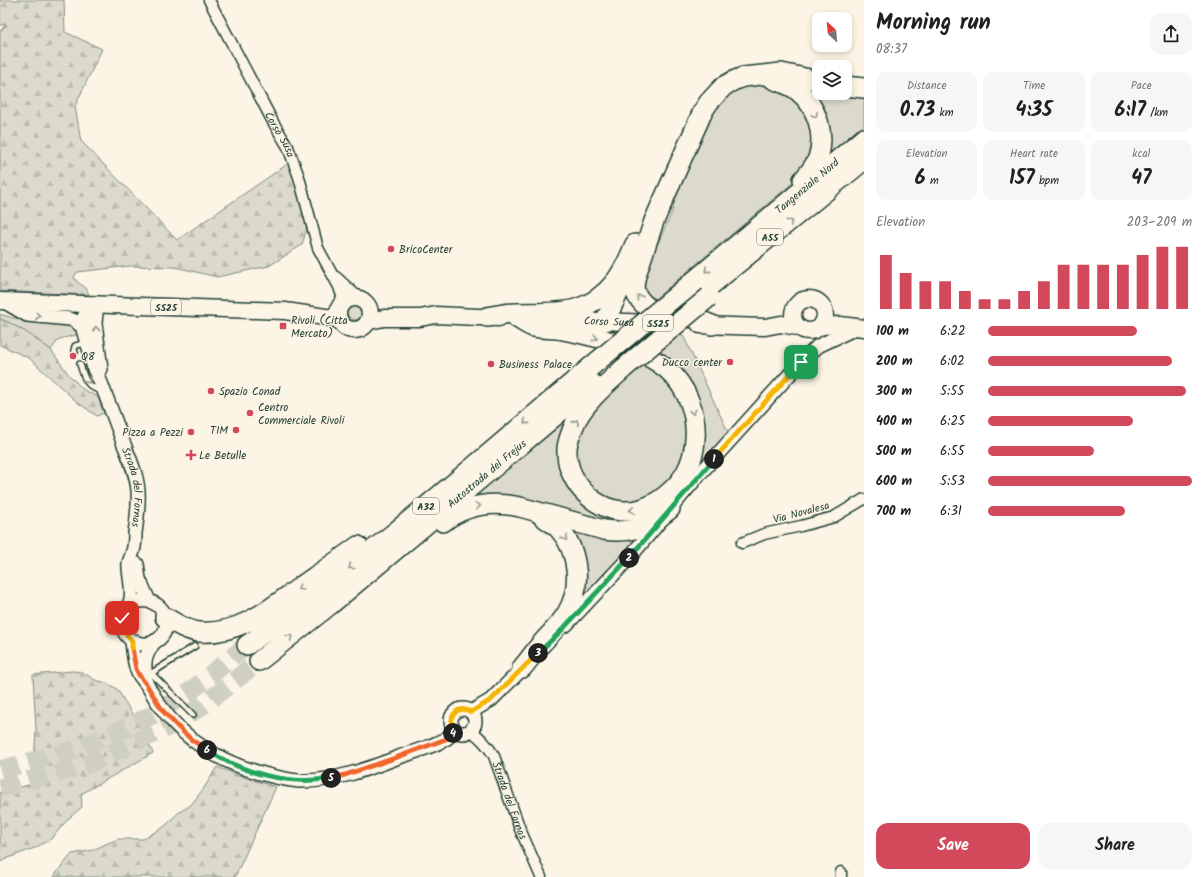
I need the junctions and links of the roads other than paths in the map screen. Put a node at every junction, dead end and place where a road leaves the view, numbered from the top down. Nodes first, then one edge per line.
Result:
1 (209, 0) edge
2 (764, 76) junction
3 (812, 80) edge
4 (852, 87) edge
5 (864, 88) edge
6 (864, 138) edge
7 (681, 160) junction
8 (864, 160) edge
9 (864, 166) edge
10 (846, 175) junction
11 (654, 221) junction
12 (737, 245) junction
13 (333, 275) junction
14 (676, 296) joint
15 (701, 298) joint
16 (1, 301) edge
17 (98, 304) junction
18 (366, 309) junction
19 (341, 310) junction
20 (487, 317) junction
21 (517, 318) junction
22 (823, 319) junction
23 (796, 320) junction
24 (605, 321) junction
25 (712, 325) junction
26 (82, 327) junction
27 (860, 328) edge
28 (87, 342) junction
29 (75, 352) dead end
30 (80, 364) dead end
31 (613, 365) junction
32 (102, 380) junction
33 (458, 479) junction
34 (864, 500) edge
35 (670, 509) junction
36 (536, 512) junction
37 (742, 543) dead end
38 (133, 551) junction
39 (149, 601) junction
40 (331, 604) junction
41 (129, 606) junction
42 (165, 617) junction
43 (132, 641) junction
44 (155, 641) junction
45 (247, 645) tunnel mouth
46 (195, 646) dead end
47 (259, 661) tunnel mouth
48 (522, 668) junction
49 (148, 677) junction
50 (471, 712) junction
51 (193, 715) dead end
52 (455, 730) junction
53 (471, 730) junction
54 (541, 877) edge

1 - 13 street, Corso Susa
2 - 3 highway
2 - 7 highway
2 -> 12 highway
4 - 5 highway
6 - 12 highway, Tangenziale Nord / A55
7 - 11 highway
7 - 20 highway
8 - 10 highway, Tangenziale Nord / A55
9 - 10 highway
15 -> 10 highway, Tangenziale Nord / A55
11 - 24 highway
25 -> 11 highway
12 -> 14 highway, Tangenziale Nord / A55
13 - 18 street, Corso Susa
13 - 19 street, Corso Susa
14 - 31 highway, Autostrada del Frejus / A32, bridge
15 - 31 highway, Autostrada del Frejus / A32
16 - 17 main road, SS25
16 -> 26 street
17 - 19 main road, SS25
17 - 26 street
32 -> 17 street, Strada del Fornas
18 - 19 main road, SS25
18 - 19 main road, SS25
18 - 20 main road, Corso Susa / SS25
20 - 21 main road, Corso Susa / SS25
21 - 24 main road, Corso Susa / SS25
21 -> 31 highway
22 - 23 main road
22 - 23 main road, SS25
22 - 27 main road
23 - 25 main road, Corso Susa / SS25
24 - 25 main road, Corso Susa / SS25
26 - 28 street, Strada del Fornas
27 - 35 street
28 - 29 lane
28 - 32 street, Strada del Fornas
30 -> 32 lane
31 -> 33 highway, Autostrada del Frejus / A32
31 - 40 highway, Autostrada del Frejus / A32
32 - 38 street, Strada del Fornas
33 -> 42 highway
33 -> 45 highway, Autostrada del Frejus / A32
34 - 37 street, Via Novalesa
35 - 36 highway
35 - 48 street
40 -> 36 highway
36 -> 48 highway
38 - 39 street, Strada del Fornas
38 - 41 street, Strada del Fornas
39 - 41 street
39 - 42 street
47 -> 40 highway, Autostrada del Frejus / A32
41 - 43 street
42 - 44 street
43 - 44 street
43 - 49 street
44 - 49 street
46 - 49 lane
48 - 50 street
49 - 51 lane
49 - 52 street
50 - 52 street
50 - 53 street
52 - 53 street
53 - 54 street, Strada del Fornas

